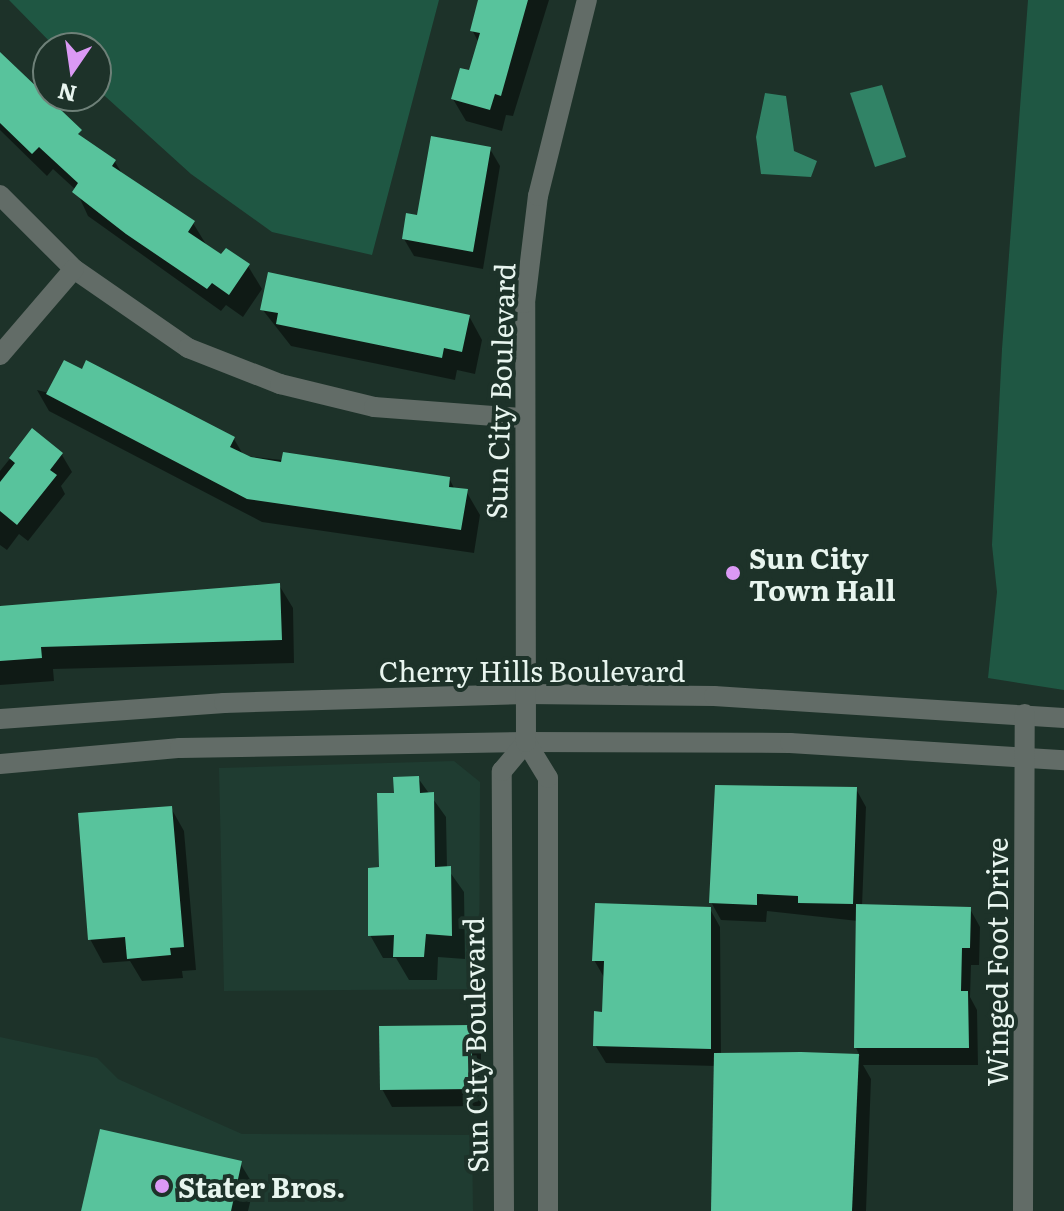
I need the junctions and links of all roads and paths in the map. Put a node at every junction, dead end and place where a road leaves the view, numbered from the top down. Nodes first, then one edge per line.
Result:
1 (587, 0) edge
2 (0, 195) edge
3 (74, 269) junction
4 (0, 355) edge
5 (522, 418) junction
6 (526, 694) junction
7 (1025, 714) junction
8 (1064, 718) edge
9 (0, 719) edge
10 (526, 742) junction
11 (1025, 756) junction
12 (1064, 760) edge
13 (0, 764) edge
14 (504, 1211) edge
15 (548, 1211) edge
16 (1023, 1211) edge

1 - 5 street, Sun City Boulevard
2 - 3 street
3 - 4 street
3 - 5 street
5 - 6 street, Sun City Boulevard
6 - 7 street, Cherry Hills Boulevard
6 - 9 street, Cherry Hills Boulevard
6 - 10 street, Sun City Boulevard
7 - 8 street, Cherry Hills Boulevard
7 - 11 street, Winged Foot Drive
10 - 11 street
10 - 13 street
10 - 14 street, Sun City Boulevard
10 - 15 street
11 - 12 street
11 - 16 street, Winged Foot Drive

